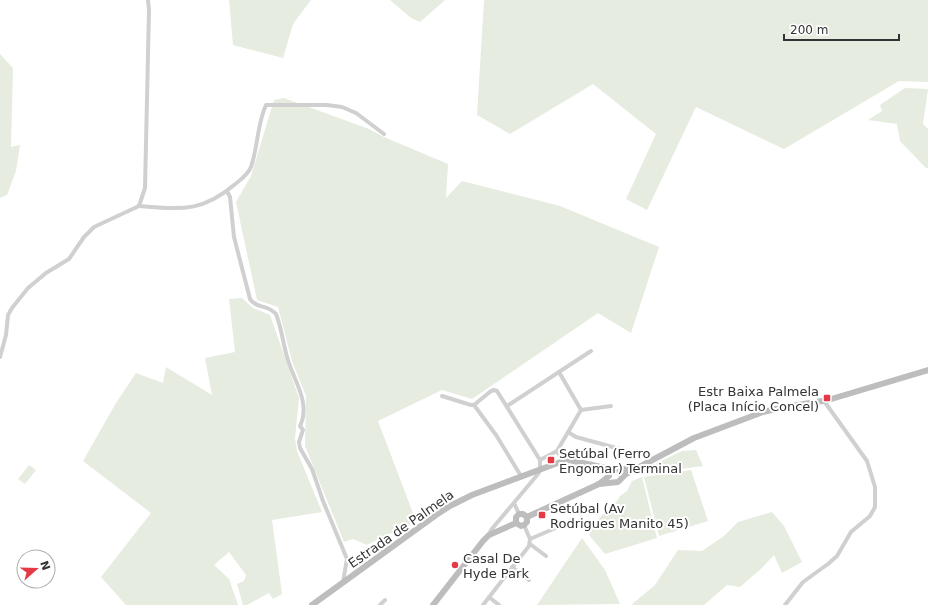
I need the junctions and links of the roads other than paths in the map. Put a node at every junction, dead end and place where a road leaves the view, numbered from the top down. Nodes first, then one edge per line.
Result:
1 (148, 0) edge
2 (384, 134) dead end
3 (227, 191) junction
4 (139, 206) junction
5 (591, 351) dead end
6 (0, 357) edge
7 (928, 370) edge
8 (559, 372) junction
9 (442, 396) dead end
10 (824, 401) junction
11 (474, 404) junction
12 (507, 406) junction
13 (611, 406) dead end
14 (581, 410) junction
15 (568, 432) junction
16 (620, 448) dead end
17 (557, 451) junction
18 (540, 460) junction
19 (563, 460) junction
20 (600, 467) junction
21 (640, 467) junction
22 (540, 470) junction
23 (616, 470) junction
24 (610, 475) junction
25 (521, 476) junction
26 (617, 481) junction
27 (599, 484) junction
28 (514, 503) junction
29 (519, 514) junction
30 (527, 516) junction
31 (573, 519) dead end
32 (516, 522) junction
33 (524, 525) junction
34 (489, 535) junction
35 (530, 541) junction
36 (546, 556) dead end
37 (512, 567) junction
38 (529, 580) dead end
39 (343, 582) junction
40 (489, 597) junction
41 (385, 600) dead end
42 (312, 605) edge
43 (380, 605) edge
44 (432, 605) edge
45 (483, 605) edge
46 (499, 605) edge
47 (785, 605) edge

1 - 4 street
2 - 3 street
3 - 4 street
3 - 39 street
4 - 6 street
5 - 8 street
7 - 10 street
8 - 12 street
8 - 14 street
9 - 11 street
10 - 21 street
10 - 47 street
11 - 12 street
11 - 25 street
12 - 18 street
13 - 14 street
14 - 15 street
15 - 16 street
15 - 17 street
17 - 18 street
17 - 19 street
18 - 22 street
19 - 20 street
19 - 22 street, Estrada de Palmela
20 - 23 street
20 - 24 street
21 - 23 street
21 - 26 street
22 - 25 street, Estrada de Palmela
22 - 28 street
23 - 24 street
23 - 26 street
24 - 26 street
24 - 27 street
25 - 39 street, Estrada de Palmela
26 - 27 street
27 - 30 street
28 - 29 street
28 - 34 street
29 - 30 street
29 - 32 street
30 - 33 street
31 - 35 street
32 - 33 street
32 - 34 street
33 - 35 street
34 - 44 street
35 - 36 street
35 - 37 street
37 - 38 street
37 - 40 street
39 - 42 street, Estrada de Palmela
40 - 45 street
40 - 46 street
41 - 43 street

